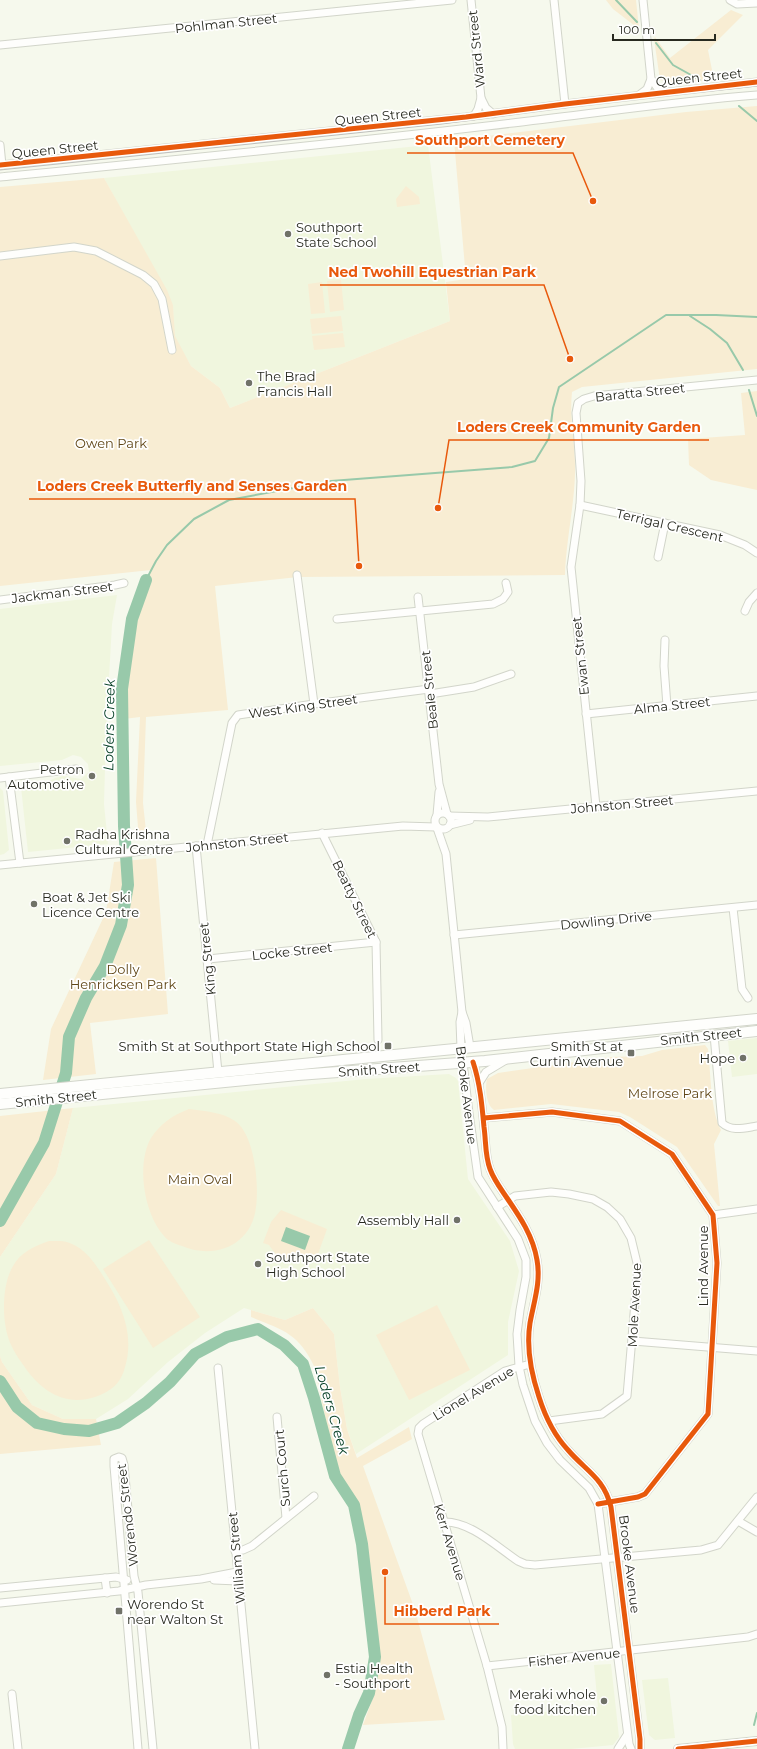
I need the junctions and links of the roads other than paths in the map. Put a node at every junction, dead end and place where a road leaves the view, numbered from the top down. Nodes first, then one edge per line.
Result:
1 (452, 0) edge
2 (471, 0) edge
3 (554, 0) edge
4 (643, 0) edge
5 (730, 0) edge
6 (757, 3) edge
7 (0, 45) edge
8 (651, 79) junction
9 (757, 82) edge
10 (665, 92) junction
11 (639, 95) junction
12 (757, 95) edge
13 (480, 98) junction
14 (565, 104) junction
15 (493, 114) junction
16 (474, 116) junction
17 (0, 145) edge
18 (1, 165) edge
19 (0, 177) edge
20 (0, 256) edge
21 (172, 350) dead end
22 (757, 380) edge
23 (580, 505) junction
24 (665, 523) junction
25 (757, 553) edge
26 (658, 557) dead end
27 (298, 575) dead end
28 (124, 583) dead end
29 (506, 584) dead end
30 (757, 593) edge
31 (418, 597) dead end
32 (0, 600) edge
33 (420, 611) junction
34 (745, 611) dead end
35 (337, 619) dead end
36 (665, 640) dead end
37 (512, 674) dead end
38 (430, 692) junction
39 (757, 696) edge
40 (314, 704) junction
41 (667, 706) junction
42 (586, 714) junction
43 (76, 769) dead end
44 (9, 777) junction
45 (0, 778) edge
46 (439, 784) junction
47 (757, 791) edge
48 (596, 806) junction
49 (448, 815) junction
50 (436, 816) junction
51 (488, 817) junction
52 (403, 826) junction
53 (449, 826) junction
54 (437, 827) junction
55 (322, 833) junction
56 (207, 845) junction
57 (196, 846) junction
58 (446, 854) junction
59 (20, 863) junction
60 (0, 865) edge
61 (757, 905) edge
62 (733, 908) junction
63 (454, 935) junction
64 (376, 942) junction
65 (208, 959) junction
66 (748, 998) dead end
67 (757, 1019) edge
68 (757, 1031) edge
69 (714, 1035) junction
70 (378, 1040) dead end
71 (465, 1048) junction
72 (510, 1058) junction
73 (468, 1062) junction
74 (218, 1072) junction
75 (479, 1083) junction
76 (0, 1094) edge
77 (43, 1095) junction
78 (0, 1104) edge
79 (484, 1118) junction
80 (757, 1126) edge
81 (508, 1199) junction
82 (497, 1207) junction
83 (757, 1209) edge
84 (714, 1215) junction
85 (633, 1341) junction
86 (713, 1347) junction
87 (757, 1351) edge
88 (530, 1364) junction
89 (519, 1366) junction
90 (218, 1368) dead end
91 (277, 1417) dead end
92 (549, 1421) junction
93 (419, 1428) joint
94 (314, 1496) dead end
95 (757, 1497) edge
96 (610, 1501) junction
97 (598, 1504) junction
98 (286, 1518) junction
99 (738, 1521) junction
100 (444, 1522) junction
101 (757, 1532) edge
102 (235, 1551) junction
103 (618, 1557) junction
104 (605, 1558) junction
105 (237, 1572) junction
106 (105, 1578) junction
107 (124, 1579) junction
108 (201, 1579) junction
109 (238, 1581) junction
110 (136, 1584) junction
111 (0, 1588) edge
112 (124, 1590) junction
113 (108, 1593) junction
114 (0, 1603) edge
115 (757, 1634) edge
116 (629, 1651) junction
117 (617, 1652) junction
118 (487, 1666) junction
119 (12, 1694) dead end
120 (628, 1735) junction
121 (757, 1741) edge
122 (18, 1749) edge
123 (138, 1749) edge
124 (153, 1749) edge
125 (255, 1749) edge
126 (504, 1749) edge
127 (618, 1749) edge
128 (631, 1749) edge
129 (640, 1749) edge
130 (678, 1749) edge

1 - 7 street, Pohlman Street
2 - 13 street, Ward Street
3 - 14 street
4 - 8 street
5 - 6 street
8 - 10 street
8 - 11 street
9 - 10 street, Queen Street
10 - 11 street, Queen Street
11 - 14 street, Queen Street
12 - 19 street, Queen Street
13 - 15 street, Ward Street
13 - 16 street, Ward Street
14 - 15 street, Queen Street
15 - 16 street, Queen Street
16 - 18 street, Queen Street
17 - 18 street
20 - 21 street
22 - 23 street, Baratta Street
23 - 24 street, Terrigal Crescent
23 - 42 street, Ewan Street
24 - 25 street, Terrigal Crescent
24 - 26 street
27 - 40 street
28 - 32 street, Jackman Street
29 - 33 street
30 - 34 street
31 - 33 street, Beale Street
33 - 35 street
33 - 38 street, Beale Street
36 - 41 street
37 - 38 street, West King Street
38 - 40 street, West King Street
38 - 46 street, Beale Street
39 - 41 street, Alma Street
40 - 56 street, West King Street
41 - 42 street, Alma Street
42 - 48 street, Ewan Street
43 - 44 street
44 - 45 street
44 - 59 street
46 - 49 street, Beale Street
46 - 50 street, Beale Street
47 - 48 street, Johnston Street
48 - 51 street, Johnston Street
49 - 50 street
49 - 51 street, Johnston Street
49 - 53 street
50 - 52 street, Johnston Street
50 - 54 street
51 - 53 street, Johnston Street
52 - 54 street, Johnston Street
52 - 55 street, Johnston Street
53 - 54 street
53 - 58 street
54 - 58 street
55 - 56 street, Johnston Street
55 - 64 street, Beatty Street
56 - 57 street, Johnston Street
57 - 59 street, Johnston Street
57 - 65 street, King Street
58 - 63 street
59 - 60 street, Johnston Street
61 - 62 street, Dowling Drive
62 - 63 street, Dowling Drive
62 - 66 street
63 - 71 street, Brooke Avenue
64 - 65 street, Locke Street
64 - 70 street, Beatty Street
65 - 74 street, King Street
67 - 71 highway, Smith Street
68 - 69 highway, Smith Street
69 - 72 highway, Smith Street
69 - 80 street
71 - 73 highway, Brooke Avenue
71 - 74 highway, Smith Street
72 - 73 highway, Smith Street
72 - 75 street
73 - 75 street, Brooke Avenue
73 - 77 highway, Smith Street
73 - 82 street, Brooke Avenue
74 - 77 highway, Smith Street
75 - 79 street, Brooke Avenue
76 - 77 highway, Smith Street
77 - 78 highway, Smith Street
79 - 81 street, Brooke Avenue
79 - 84 street, Lind Avenue
81 - 82 street, Mole Avenue
81 - 85 street, Mole Avenue
81 - 88 street, Brooke Avenue
82 - 89 street, Brooke Avenue
83 - 84 street
84 - 86 street, Lind Avenue
85 - 86 street
85 - 92 street, Mole Avenue
86 - 87 street
86 - 96 street, Lind Avenue
88 - 89 street, Lionel Avenue
88 - 92 street, Brooke Avenue
89 - 93 street, Lionel Avenue
89 - 97 street, Brooke Avenue
90 - 102 street, William Street
91 - 98 street, Surch Court
92 - 96 street, Brooke Avenue
93 - 100 street, Kerr Avenue
94 - 98 street
95 - 99 street
96 - 97 street, Lind Avenue
96 - 103 street, Brooke Avenue
97 - 104 street, Brooke Avenue
98 - 102 street
99 - 101 street
99 - 103 street
100 - 104 street
100 - 118 street, Kerr Avenue
102 - 105 street, William Street
103 - 104 street
103 - 116 street, Brooke Avenue
104 - 117 street, Brooke Avenue
105 - 108 street
105 - 109 street, William Street
106 - 107 street
106 - 111 street
106 - 113 street
107 - 110 street
107 - 110 street, Worendo Street
107 - 112 street, Worendo Street
108 - 109 street
108 - 110 street
109 - 125 street, William Street
110 - 112 street
110 - 124 street, Worendo Street
112 - 113 street
112 - 123 street, Worendo Street
113 - 114 street
115 - 116 street, Fisher Avenue
116 - 117 street, Fisher Avenue
116 - 129 street, Brooke Avenue
117 - 118 street, Fisher Avenue
117 - 120 street, Brooke Avenue
118 - 126 street, Kerr Avenue
119 - 122 street
120 - 127 street
120 - 128 street, Brooke Avenue
121 - 130 main road

